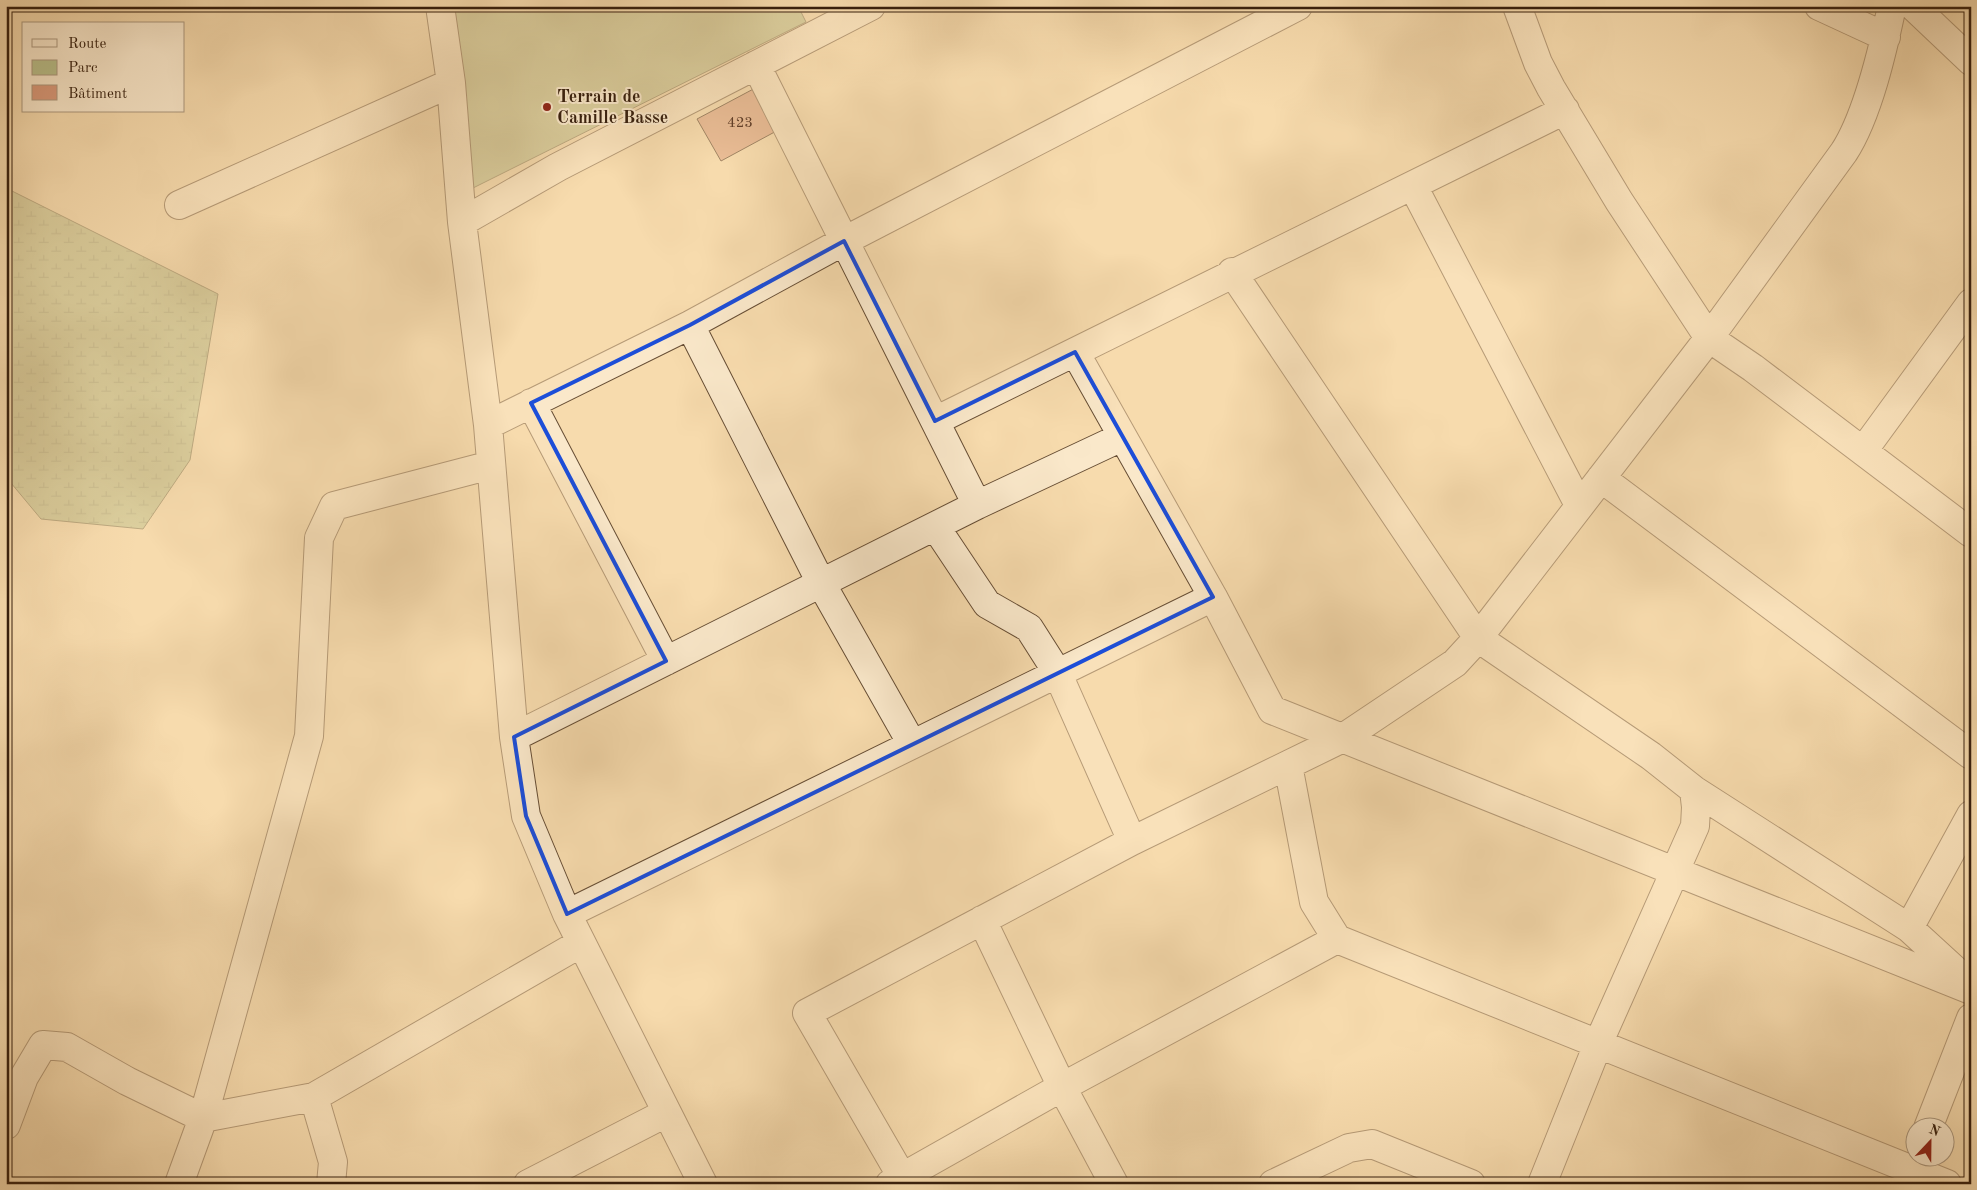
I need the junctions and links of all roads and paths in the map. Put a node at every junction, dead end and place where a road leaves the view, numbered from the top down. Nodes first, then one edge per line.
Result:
1 (440, 6) edge
2 (871, 6) edge
3 (1298, 6) edge
4 (1517, 6) edge
5 (1819, 6) edge
6 (1892, 6) edge
7 (1913, 6) edge
8 (830, 16) edge
9 (1886, 37) junction
10 (1971, 60) edge
11 (756, 65) junction
12 (451, 83) junction
13 (1565, 110) junction
14 (1413, 186) junction
15 (179, 205) dead end
16 (462, 222) junction
17 (844, 241) junction
18 (1232, 272) junction
19 (1969, 311) edge
20 (690, 325) junction
21 (1709, 338) junction
22 (1075, 352) junction
23 (531, 403) junction
24 (935, 421) junction
25 (488, 425) junction
26 (1122, 436) junction
27 (1863, 451) junction
28 (490, 465) junction
29 (1601, 478) junction
30 (1579, 504) junction
31 (977, 505) junction
32 (936, 526) junction
33 (1971, 533) edge
34 (821, 583) junction
35 (1212, 597) junction
36 (1478, 638) junction
37 (666, 661) junction
38 (1057, 672) junction
39 (514, 737) junction
40 (1343, 738) junction
41 (912, 744) junction
42 (1971, 755) edge
43 (1288, 765) junction
44 (1694, 790) junction
45 (1971, 815) edge
46 (1132, 842) junction
47 (1676, 872) junction
48 (567, 914) junction
49 (982, 920) junction
50 (1909, 928) junction
51 (1337, 939) junction
52 (581, 943) junction
53 (1971, 985) edge
54 (1971, 990) edge
55 (1971, 1018) edge
56 (1598, 1044) junction
57 (1062, 1087) junction
58 (314, 1098) junction
59 (666, 1113) junction
60 (203, 1118) junction
61 (1932, 1118) edge
62 (6, 1125) edge
63 (1904, 1160) edge
64 (1920, 1168) edge
65 (899, 1182) edge
66 (179, 1184) edge
67 (331, 1184) edge
68 (528, 1184) edge
69 (703, 1184) edge
70 (1114, 1184) edge
71 (1273, 1184) edge
72 (1471, 1184) edge
73 (1542, 1184) edge
74 (1946, 1184) edge

1 - 12 street
2 - 8 street
3 - 17 street
4 - 13 street
5 - 9 street
6 - 9 street
7 - 10 street
8 - 11 street
9 - 21 street
11 - 16 street
11 - 17 street
12 - 15 street
12 - 16 street
13 - 14 street
13 - 21 street
14 - 18 street
14 - 30 street
16 - 25 street
17 - 20 street
17 - 24 street
18 - 22 street
18 - 36 street
19 - 27 street
20 - 23 street
20 - 34 street
21 - 27 street
21 - 29 street
22 - 24 street
22 - 26 street
23 - 25 street
23 - 37 street
24 - 31 street
25 - 28 street
26 - 31 street
26 - 35 street
27 - 33 street
28 - 39 street
28 - 60 street
29 - 30 street
29 - 42 street
30 - 36 street
31 - 32 street
32 - 34 street
32 - 38 street
34 - 37 street
34 - 41 street
35 - 38 street
35 - 40 street
36 - 40 street
36 - 44 street
37 - 39 street
38 - 41 street
38 - 46 street
39 - 48 street
40 - 43 street
40 - 47 street
41 - 48 street
43 - 46 street
43 - 51 street
44 - 47 street
44 - 50 street
45 - 50 street
46 - 49 street
47 - 54 street
47 - 56 street
48 - 52 street
49 - 57 street
49 - 65 street
50 - 53 street
51 - 56 street
51 - 57 street
52 - 58 street
52 - 59 street
55 - 61 street
56 - 63 street
56 - 73 street
57 - 65 street
57 - 70 street
58 - 60 street
58 - 67 street
59 - 68 street
59 - 69 street
60 - 62 street
60 - 66 street
64 - 74 street
71 - 72 street

